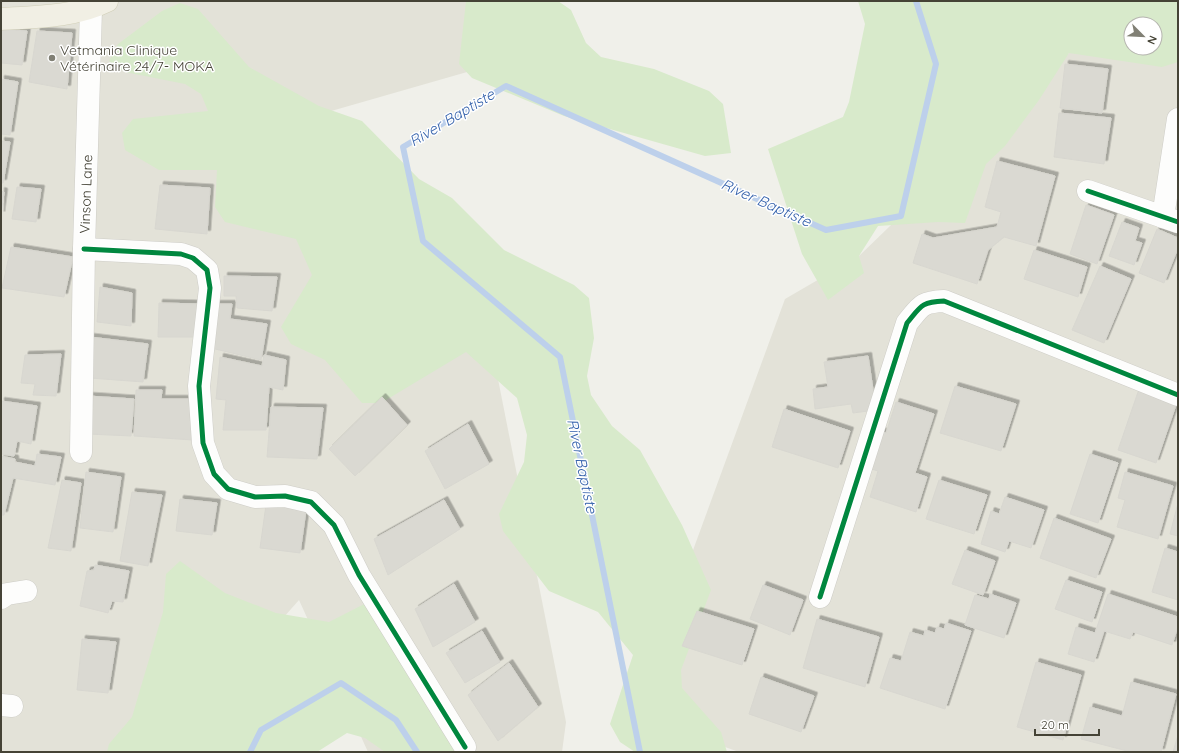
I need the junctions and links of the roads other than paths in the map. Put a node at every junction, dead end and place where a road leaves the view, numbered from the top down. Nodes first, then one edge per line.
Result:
1 (99, 5) edge
2 (1, 19) edge
3 (1178, 119) edge
4 (1088, 191) dead end
5 (1170, 220) edge
6 (84, 249) junction
7 (1178, 395) edge
8 (81, 452) dead end
9 (26, 591) dead end
10 (820, 597) dead end
11 (1, 598) edge
12 (465, 746) dead end

1 - 2 main road
1 - 6 street, Vinson Lane
3 - 5 street
4 - 5 street
6 - 8 street, Vinson Lane
6 - 12 street
7 - 10 street
9 - 11 street

